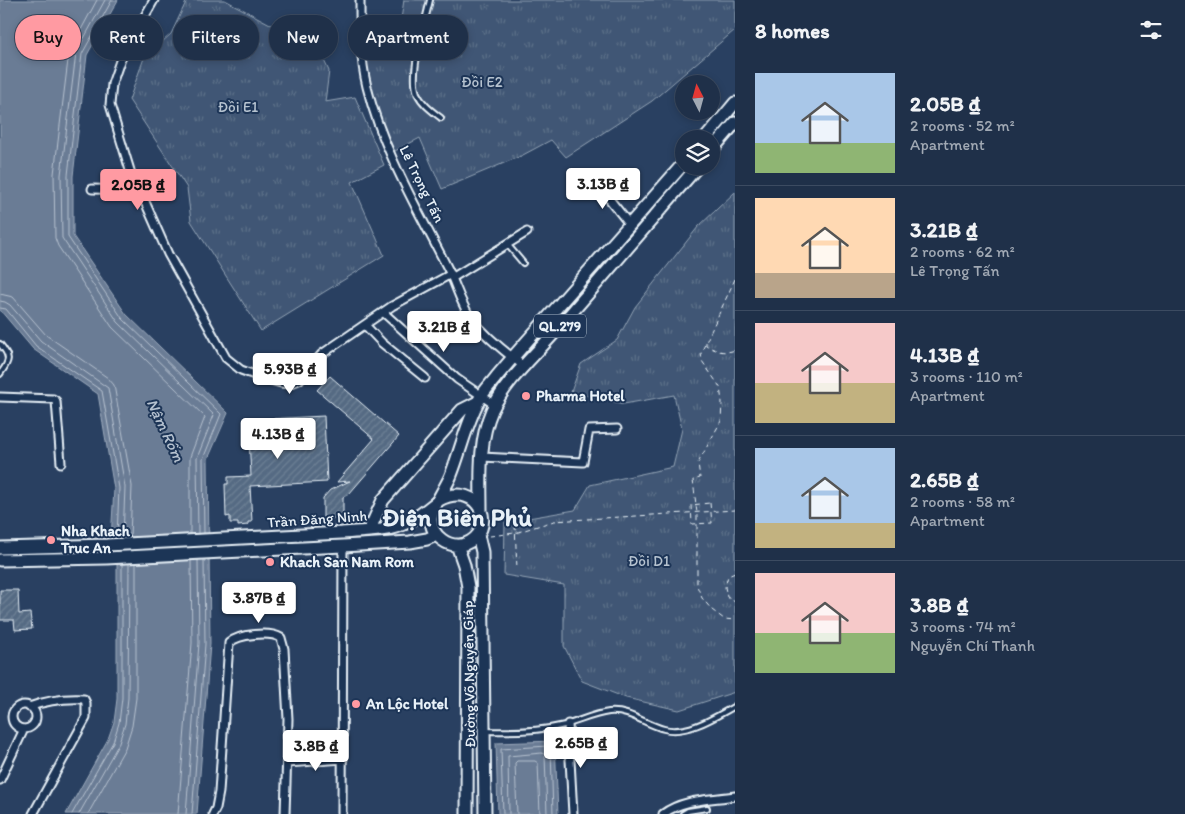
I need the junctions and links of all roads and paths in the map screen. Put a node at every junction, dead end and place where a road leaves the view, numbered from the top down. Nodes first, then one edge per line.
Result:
1 (154, 0) edge
2 (360, 0) edge
3 (430, 0) edge
4 (735, 103) edge
5 (441, 118) dead end
6 (735, 123) edge
7 (712, 130) edge
8 (720, 139) edge
9 (675, 173) edge
10 (690, 175) edge
11 (594, 180) dead end
12 (92, 189) dead end
13 (136, 190) junction
14 (630, 225) junction
15 (527, 232) dead end
16 (507, 244) junction
17 (523, 263) dead end
18 (451, 276) junction
19 (735, 279) edge
20 (384, 313) junction
21 (365, 325) junction
22 (706, 342) junction
23 (0, 344) edge
24 (735, 350) edge
25 (512, 358) junction
26 (525, 366) junction
27 (0, 374) edge
28 (425, 378) dead end
29 (0, 397) edge
30 (479, 399) junction
31 (495, 405) junction
32 (617, 429) dead end
33 (482, 457) junction
34 (61, 463) dead end
35 (439, 500) junction
36 (735, 510) edge
37 (481, 511) junction
38 (711, 511) junction
39 (692, 513) junction
40 (697, 513) junction
41 (515, 525) dead end
42 (369, 530) junction
43 (342, 533) junction
44 (515, 533) junction
45 (436, 535) junction
46 (478, 535) junction
47 (490, 536) dead end
48 (456, 545) junction
49 (343, 546) junction
50 (0, 548) edge
51 (0, 560) edge
52 (517, 569) dead end
53 (735, 573) edge
54 (735, 602) edge
55 (735, 620) edge
56 (735, 706) edge
57 (29, 707) junction
58 (568, 724) junction
59 (24, 729) junction
60 (485, 731) junction
61 (343, 759) junction
62 (286, 763) junction
63 (0, 780) edge
64 (735, 796) edge
65 (707, 808) dead end
66 (33, 814) edge
67 (213, 814) edge
68 (285, 814) edge
69 (342, 814) edge
70 (467, 814) edge
71 (485, 814) edge
72 (572, 814) edge
73 (663, 814) edge
74 (683, 814) edge

1 - 13 street
2 - 18 street, Lê Trọng Tấn
3 - 5 lane
4 - 7 main road
6 - 8 main road
9 - 14 main road, QL.279
10 - 26 main road, QL.279
11 - 14 street
12 - 13 street
13 - 21 street
14 - 25 main road, QL.279
15 - 16 street
16 - 17 lane
16 - 18 street
18 - 20 street
18 - 25 street, Lê Trọng Tấn
19 - 22 path
20 - 21 street
20 - 30 street
21 - 28 street
22 - 24 path
22 - 40 path
23 - 27 lane
25 - 26 street, Lê Trọng Tấn
25 - 30 main road, QL.279
26 - 31 main road, QL.279
29 - 34 street
30 - 31 street
30 - 35 main road, QL.279
30 - 42 main road
31 - 33 main road, QL.279
32 - 33 street
33 - 37 main road, QL.279
35 - 37 main road
35 - 42 main road, Trần Đăng Ninh
35 - 45 main road, QL.279
36 - 38 path
37 - 46 main road, QL.279
38 - 39 path
38 - 39 path
38 - 40 path
39 - 40 path
39 - 44 path
40 - 55 path
41 - 44 path
42 - 43 main road, Trần Đăng Ninh
43 - 49 main road
43 - 50 main road, Trần Đăng Ninh
44 - 47 path
44 - 52 path
45 - 48 main road
45 - 49 main road, Trần Đăng Ninh
46 - 48 main road
46 - 60 main road, Đường Võ Nguyên Giáp / QL.279
48 - 70 main road, Đường Võ Nguyên Giáp
49 - 51 main road, Trần Đăng Ninh
49 - 61 street
53 - 54 path
56 - 58 lane
57 - 59 street
57 - 59 street
57 - 66 street
58 - 60 lane
58 - 72 street
59 - 63 street
60 - 71 main road, Đường Võ Nguyên Giáp / QL.279
61 - 62 street
61 - 69 street
62 - 67 street
62 - 68 street
64 - 73 street
65 - 74 lane

